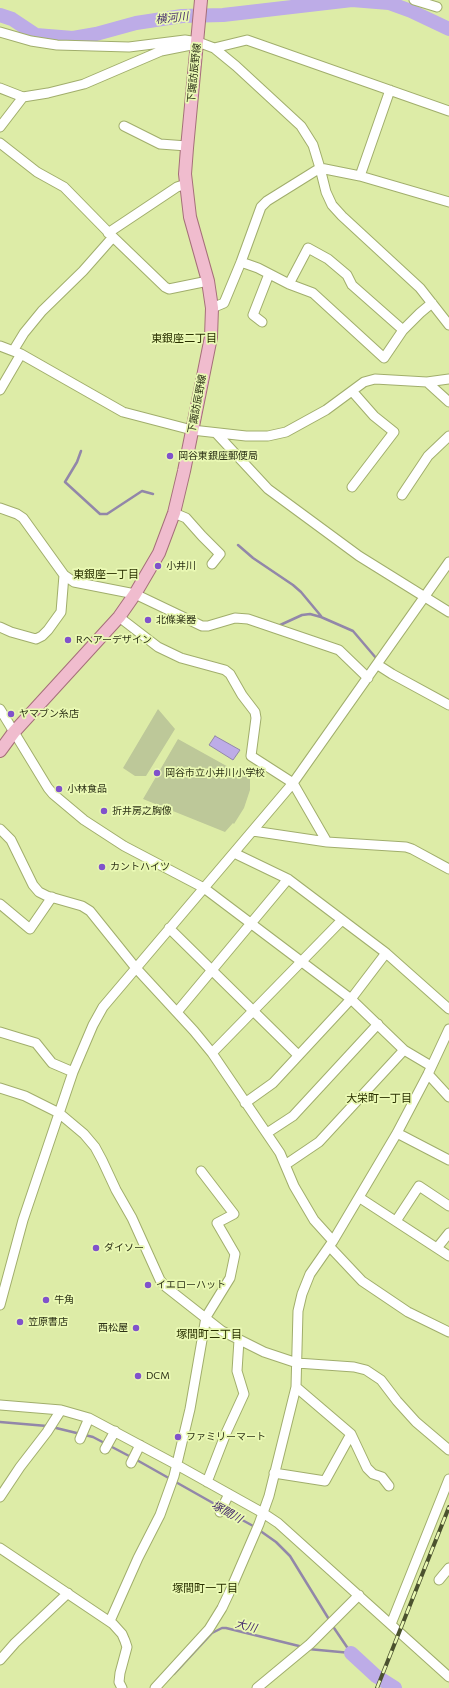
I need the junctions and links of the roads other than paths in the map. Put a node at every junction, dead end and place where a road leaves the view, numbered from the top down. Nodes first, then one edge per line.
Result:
1 (201, 0) edge
2 (414, 0) edge
3 (437, 7) dead end
4 (0, 32) edge
5 (198, 39) junction
6 (214, 48) junction
7 (0, 88) edge
8 (390, 90) junction
9 (23, 97) junction
10 (449, 111) edge
11 (124, 126) dead end
12 (0, 127) edge
13 (0, 143) edge
14 (187, 146) junction
15 (320, 168) junction
16 (360, 176) junction
17 (186, 184) junction
18 (449, 202) edge
19 (111, 235) junction
20 (241, 262) junction
21 (269, 274) junction
22 (208, 281) junction
23 (289, 284) junction
24 (432, 303) junction
25 (212, 308) junction
26 (262, 322) dead end
27 (449, 325) edge
28 (403, 330) junction
29 (0, 346) edge
30 (17, 353) junction
31 (449, 379) edge
32 (427, 382) junction
33 (0, 390) edge
34 (352, 391) junction
35 (449, 402) edge
36 (192, 430) junction
37 (216, 433) junction
38 (449, 436) edge
39 (352, 487) dead end
40 (402, 495) dead end
41 (0, 508) edge
42 (174, 513) junction
43 (449, 562) edge
44 (212, 564) dead end
45 (64, 575) junction
46 (135, 594) junction
47 (424, 597) junction
48 (449, 612) edge
49 (119, 617) junction
50 (0, 627) edge
51 (378, 665) junction
52 (368, 678) junction
53 (449, 705) edge
54 (0, 709) edge
55 (14, 732) junction
56 (0, 751) edge
57 (293, 783) junction
58 (0, 829) edge
59 (253, 831) junction
60 (327, 842) junction
61 (234, 853) junction
62 (449, 869) edge
63 (288, 879) junction
64 (204, 888) junction
65 (52, 897) junction
66 (0, 904) edge
67 (342, 920) junction
68 (250, 924) junction
69 (169, 928) junction
70 (386, 953) junction
71 (303, 961) junction
72 (135, 967) junction
73 (211, 970) junction
74 (351, 999) junction
75 (449, 1008) edge
76 (254, 1011) junction
77 (177, 1012) junction
78 (378, 1024) junction
79 (449, 1029) edge
80 (0, 1032) edge
81 (404, 1050) junction
82 (212, 1053) junction
83 (298, 1055) junction
84 (430, 1070) junction
85 (74, 1072) junction
86 (0, 1088) edge
87 (449, 1097) edge
88 (245, 1103) junction
89 (59, 1113) junction
90 (267, 1133) junction
91 (396, 1133) junction
92 (449, 1160) edge
93 (285, 1165) junction
94 (201, 1171) dead end
95 (360, 1198) junction
96 (449, 1206) edge
97 (396, 1221) junction
98 (449, 1233) edge
99 (332, 1244) junction
100 (437, 1248) junction
101 (449, 1256) edge
102 (0, 1305) edge
103 (206, 1317) junction
104 (449, 1332) edge
105 (239, 1340) junction
106 (297, 1363) junction
107 (296, 1387) junction
108 (0, 1405) edge
109 (61, 1410) junction
110 (89, 1418) junction
111 (115, 1431) junction
112 (351, 1434) junction
113 (80, 1439) dead end
114 (140, 1445) junction
115 (105, 1449) dead end
116 (449, 1450) edge
117 (133, 1459) dead end
118 (177, 1465) junction
119 (274, 1473) junction
120 (449, 1479) edge
121 (207, 1482) junction
122 (389, 1486) dead end
123 (229, 1494) junction
124 (0, 1496) edge
125 (222, 1508) dead end
126 (263, 1513) junction
127 (0, 1549) edge
128 (449, 1568) edge
129 (439, 1580) dead end
130 (68, 1593) junction
131 (359, 1595) junction
132 (110, 1621) junction
133 (391, 1624) junction
134 (0, 1660) edge
135 (449, 1677) edge
136 (122, 1688) edge
137 (155, 1688) edge
138 (257, 1688) edge

1 - 5 main road, 下諏訪辰野線
2 - 3 street
4 - 5 street
5 - 6 street
5 - 9 street
5 - 14 main road, 下諏訪辰野線
6 - 8 street
6 - 15 street
7 - 9 street
8 - 10 street
8 - 16 street
9 - 12 street
11 - 14 street
13 - 19 street
14 - 17 main road, 下諏訪辰野線
15 - 16 street
15 - 20 street
15 - 24 street
16 - 18 street
17 - 19 street
17 - 22 main road, 下諏訪辰野線
19 - 22 street
19 - 30 street
20 - 21 street
20 - 25 street
21 - 23 street
21 - 26 street
22 - 25 main road, 下諏訪辰野線
23 - 28 street
23 - 28 street
24 - 27 street
24 - 28 street
25 - 36 main road, 下諏訪辰野線
29 - 30 street
30 - 33 street
30 - 36 street
31 - 32 street
32 - 34 street
32 - 35 street
34 - 37 street
34 - 39 street
36 - 37 street
36 - 42 main road, 下諏訪辰野線
37 - 47 street
38 - 40 street
41 - 45 street
42 - 44 street
42 - 46 main road, 下諏訪辰野線
43 - 47 street
45 - 46 street
45 - 50 street
46 - 49 main road, 下諏訪辰野線
46 - 52 street
47 - 48 street
47 - 51 street
49 - 55 main road, 下諏訪辰野線
49 - 57 street
51 - 52 street
51 - 53 street
52 - 57 street
54 - 55 street
55 - 56 main road, 下諏訪辰野線
55 - 64 street
57 - 59 street
57 - 60 street
58 - 65 street
59 - 60 street
59 - 61 street
60 - 62 street
61 - 63 street
61 - 64 street
63 - 67 street
63 - 68 street
64 - 68 street
64 - 69 street
65 - 66 street
65 - 72 street
67 - 70 street
67 - 71 street
68 - 71 street
68 - 73 street
69 - 72 street
69 - 73 street
70 - 74 street
70 - 75 street
71 - 74 street
71 - 76 street
72 - 77 street
72 - 85 street
73 - 76 street
73 - 77 street
74 - 78 street
74 - 83 street
76 - 82 street
76 - 83 street
77 - 82 street
78 - 81 street
78 - 90 street
79 - 84 street
80 - 85 street
81 - 84 street
81 - 93 street
82 - 88 street
83 - 88 street
84 - 87 street
84 - 91 street
85 - 89 street
86 - 89 street
88 - 90 street
89 - 102 street
89 - 103 street
90 - 93 street
91 - 92 street
91 - 95 street
93 - 99 street
94 - 103 street
95 - 97 street
95 - 99 street
96 - 97 street
97 - 100 street
98 - 100 street
99 - 104 street
99 - 106 street
100 - 101 street
103 - 105 street
103 - 118 street
105 - 106 street
105 - 121 street
106 - 107 street
106 - 116 street
107 - 112 street
107 - 119 street
108 - 109 street
109 - 110 street
109 - 124 street
110 - 111 street
110 - 113 street
111 - 114 street
111 - 115 street
112 - 119 street
112 - 122 street
114 - 117 street
114 - 118 street
118 - 121 street
118 - 132 street
119 - 126 street
120 - 133 street
121 - 123 street
123 - 125 street
123 - 126 street
126 - 131 street
126 - 137 street
127 - 130 street
128 - 129 street
130 - 132 street
130 - 134 street
131 - 133 street
131 - 138 street
132 - 136 street
133 - 135 street

